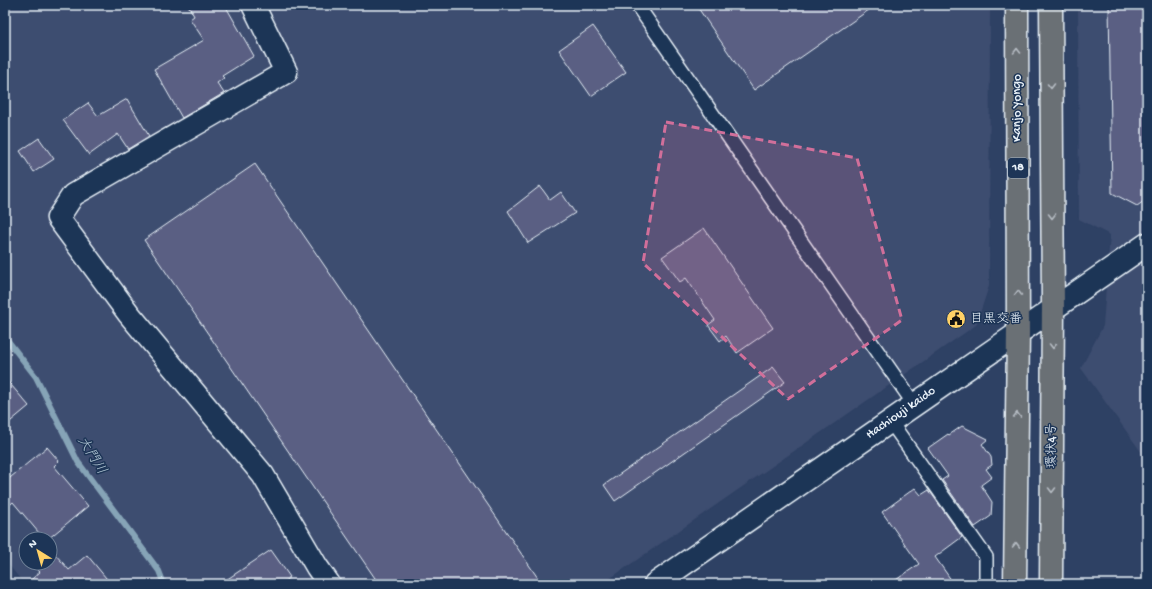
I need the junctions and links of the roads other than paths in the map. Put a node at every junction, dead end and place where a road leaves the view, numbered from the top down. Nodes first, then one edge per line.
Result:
1 (253, 5) edge
2 (637, 5) edge
3 (1017, 5) edge
4 (1051, 5) edge
5 (1147, 244) edge
6 (1053, 308) junction
7 (1018, 332) junction
8 (914, 404) junction
9 (890, 421) junction
10 (329, 584) edge
11 (655, 584) edge
12 (986, 584) edge
13 (1016, 584) edge
14 (1051, 584) edge

1 - 10 street
2 - 8 lane
7 -> 3 main road, Kanjo Yongo / 18
4 -> 6 main road
5 - 6 street, Hachiouji kaido
6 - 7 street, Hachiouji kaido
6 -> 14 main road, 環状4号
7 - 8 street, Hachiouji kaido
13 -> 7 main road, 18
8 - 9 street, Hachiouji kaido
9 - 11 street, Hachiouji kaido
9 - 12 lane

